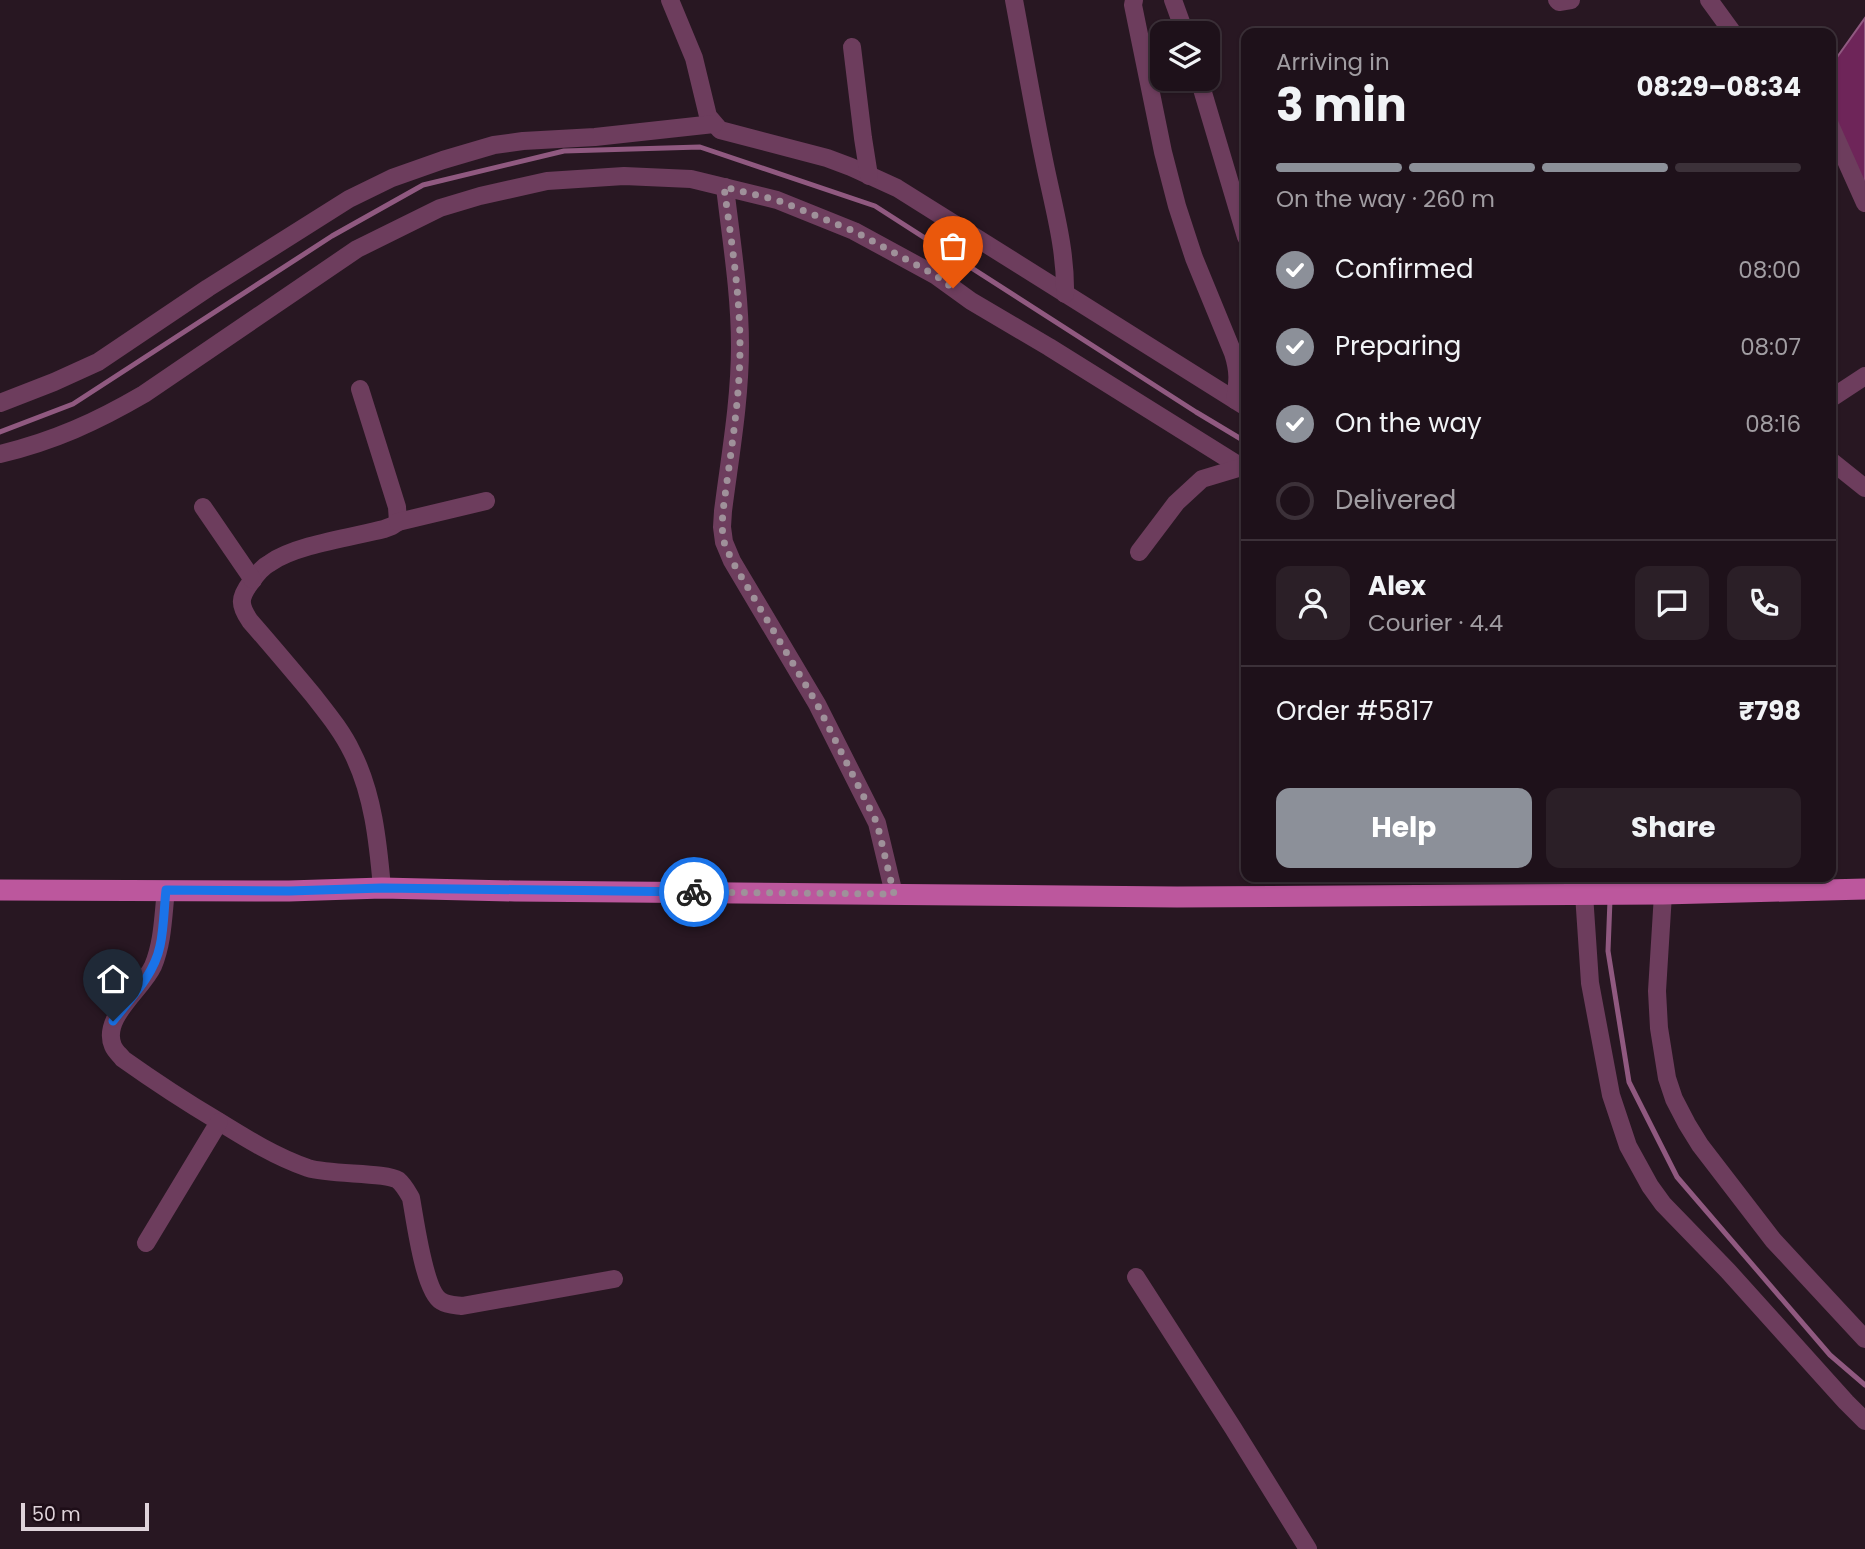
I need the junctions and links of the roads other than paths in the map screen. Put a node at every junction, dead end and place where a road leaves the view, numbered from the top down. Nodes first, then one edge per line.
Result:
1 (670, 0) edge
2 (1014, 0) edge
3 (1134, 0) edge
4 (1173, 0) edge
5 (1558, 0) edge
6 (1571, 0) edge
7 (1709, 0) edge
8 (1181, 21) edge
9 (1729, 28) edge
10 (852, 47) dead end
11 (1203, 91) edge
12 (714, 124) junction
13 (1836, 138) edge
14 (869, 176) junction
15 (724, 187) junction
16 (1865, 203) edge
17 (1241, 219) edge
18 (1065, 294) junction
19 (1865, 376) edge
20 (360, 389) dead end
21 (1836, 395) edge
22 (0, 403) edge
23 (1241, 404) edge
24 (0, 454) edge
25 (1836, 465) edge
26 (1241, 467) edge
27 (1241, 470) edge
28 (1865, 488) edge
29 (486, 501) dead end
30 (203, 507) dead end
31 (398, 522) junction
32 (1139, 552) dead end
33 (253, 580) junction
34 (1661, 885) edge
35 (382, 888) junction
36 (1592, 888) edge
37 (0, 890) edge
38 (166, 890) junction
39 (1865, 890) edge
40 (894, 894) junction
41 (219, 1122) junction
42 (146, 1243) dead end
43 (1136, 1277) dead end
44 (614, 1279) dead end
45 (1865, 1339) edge
46 (1865, 1421) edge
47 (1308, 1549) edge

1 - 12 street
2 - 18 street
3 - 23 street
4 - 8 street
5 - 6 street
7 - 9 street
10 - 14 street
11 - 17 street
12 - 14 street
12 - 22 street
13 - 16 street
14 - 18 street
15 - 24 street
15 - 26 street
15 - 40 street
18 - 23 street
19 - 21 street
20 - 31 street
25 - 28 street
27 - 32 street
29 - 31 street
30 - 33 street
31 - 33 street
33 - 35 street
34 - 36 main road
34 - 39 main road
34 - 45 street
35 - 38 main road
35 - 40 main road
36 - 40 main road
36 - 46 street
37 - 38 main road
38 - 41 street
41 - 42 street
41 - 44 street
43 - 47 street

